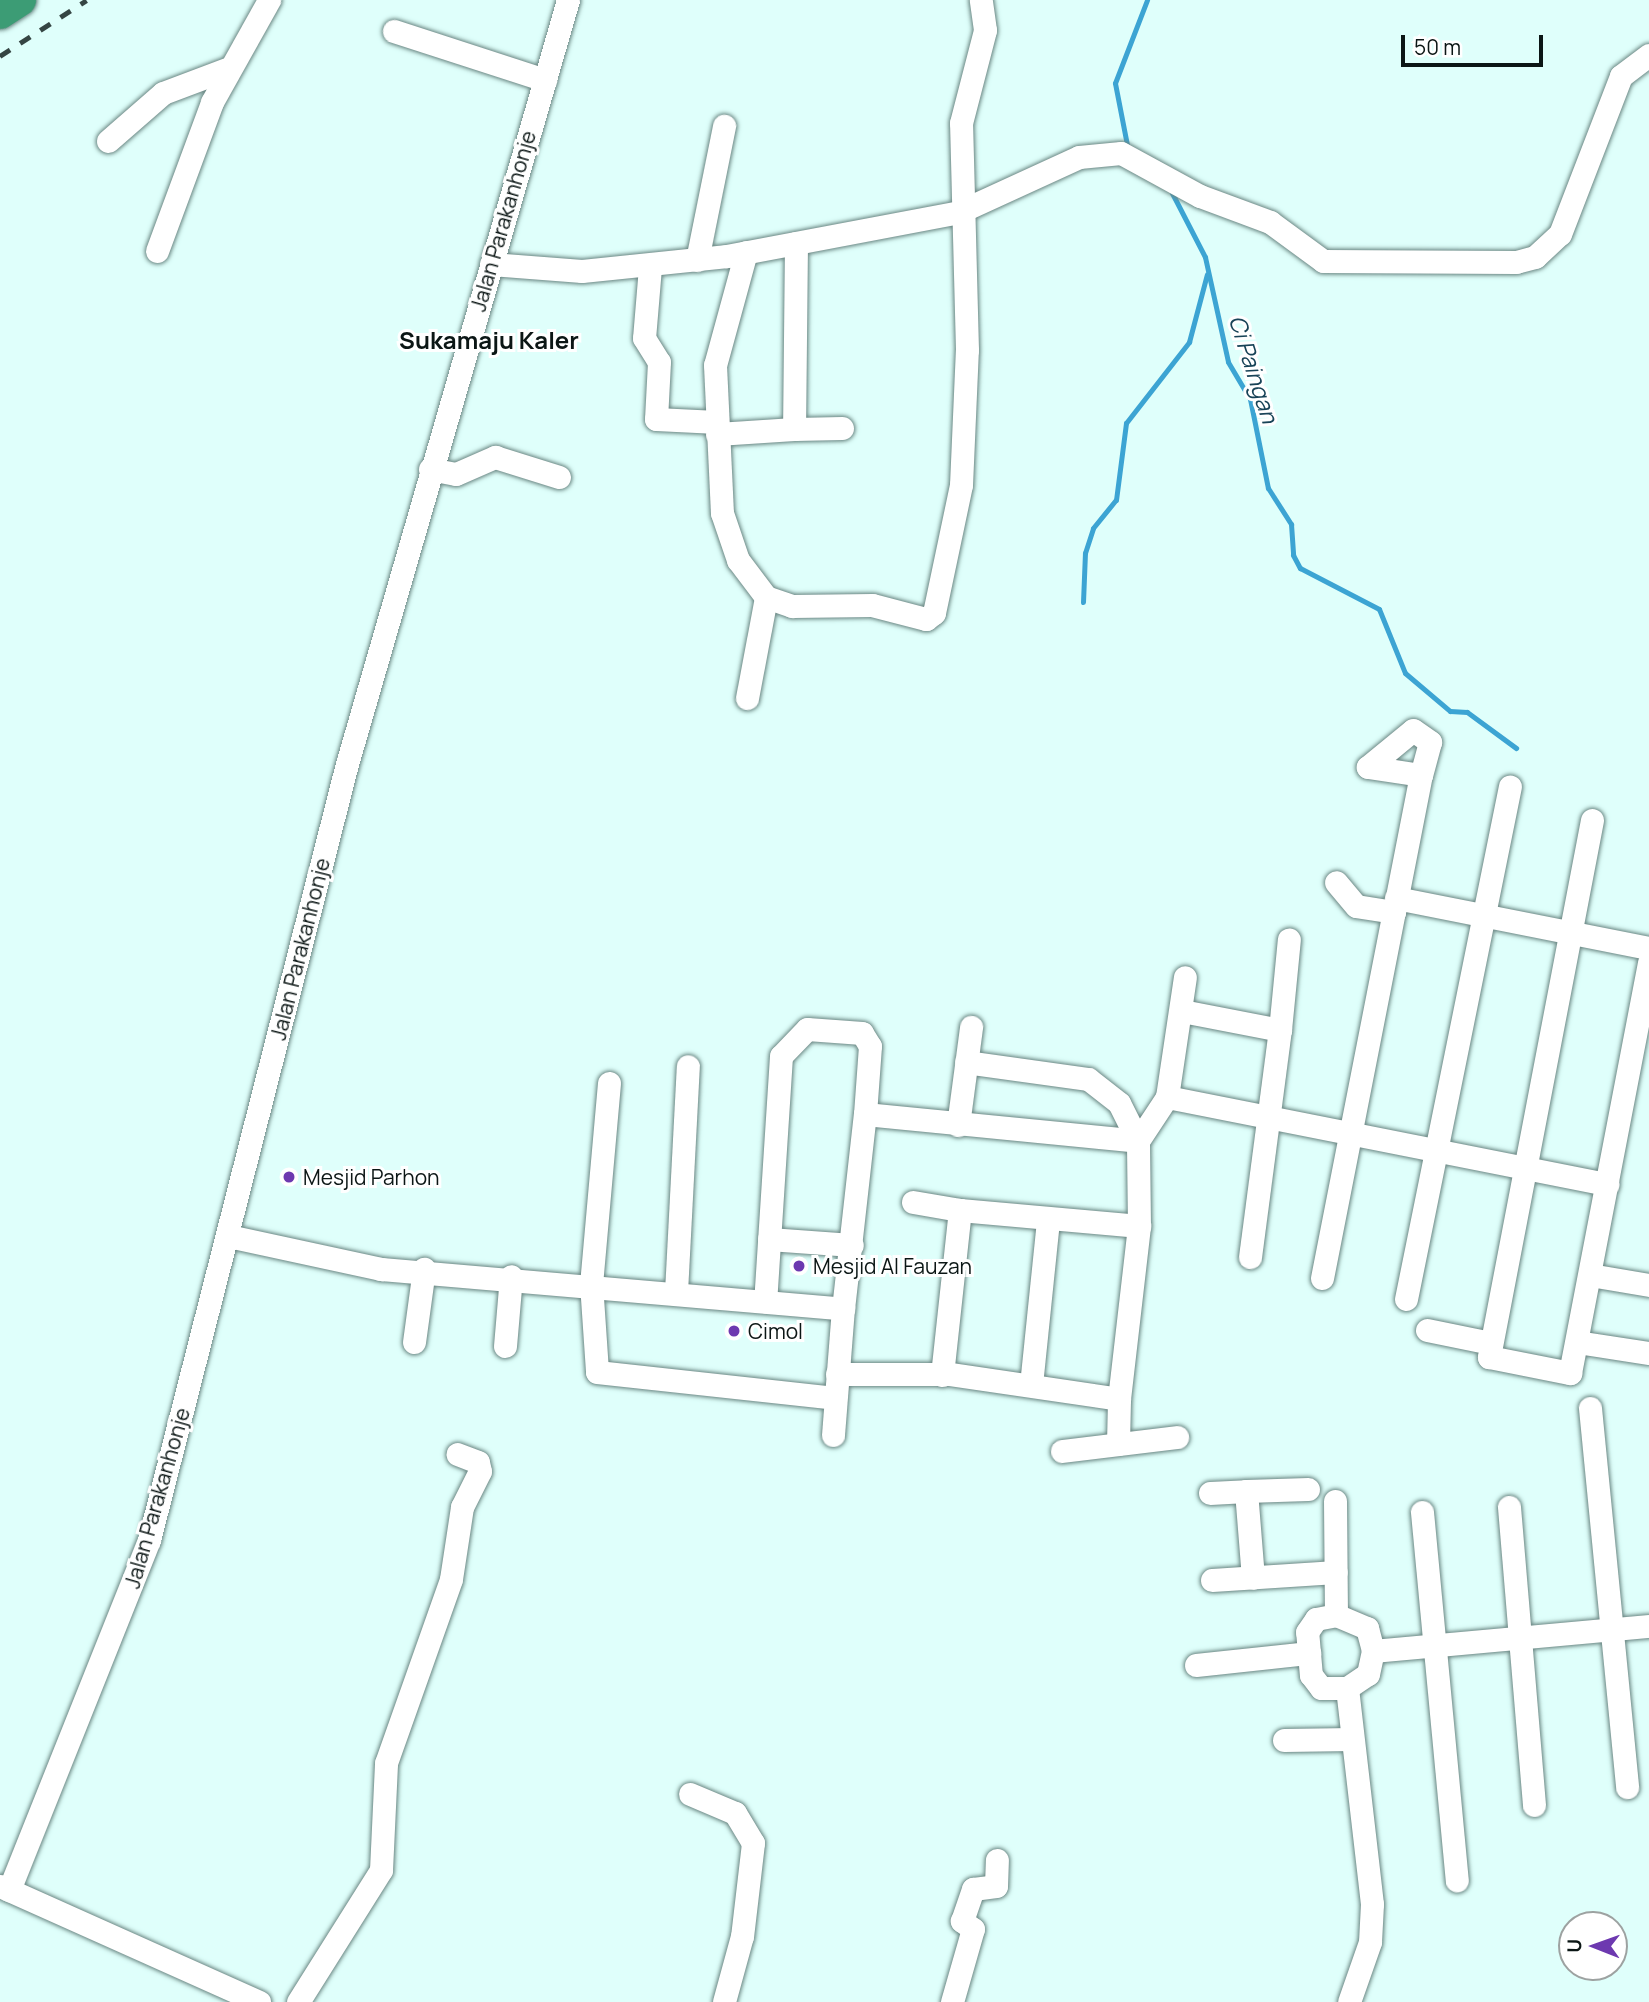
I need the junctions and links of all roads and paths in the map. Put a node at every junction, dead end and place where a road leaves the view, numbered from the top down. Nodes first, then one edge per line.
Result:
1 (20, 0) edge
2 (269, 0) edge
3 (568, 0) edge
4 (981, 0) edge
5 (0, 13) edge
6 (394, 31) dead end
7 (1649, 55) edge
8 (227, 69) junction
9 (545, 80) junction
10 (724, 126) dead end
11 (108, 141) dead end
12 (959, 212) junction
13 (796, 243) junction
14 (157, 251) dead end
15 (746, 252) junction
16 (697, 260) junction
17 (491, 264) junction
18 (650, 267) junction
19 (717, 428) junction
20 (842, 428) dead end
21 (794, 429) junction
22 (430, 468) junction
23 (559, 477) dead end
24 (766, 597) junction
25 (747, 698) dead end
26 (1422, 775) dead end
27 (1510, 786) dead end
28 (1592, 820) dead end
29 (1336, 882) dead end
30 (1395, 905) junction
31 (1484, 914) junction
32 (1571, 932) junction
33 (1289, 939) dead end
34 (1649, 948) edge
35 (1649, 963) edge
36 (1185, 977) dead end
37 (1182, 1011) junction
38 (971, 1027) dead end
39 (1280, 1030) junction
40 (966, 1062) junction
41 (688, 1066) dead end
42 (609, 1083) dead end
43 (1167, 1097) junction
44 (866, 1114) junction
45 (1267, 1115) junction
46 (958, 1125) junction
47 (1348, 1131) junction
48 (1138, 1141) junction
49 (1437, 1150) junction
50 (1526, 1167) junction
51 (1608, 1184) junction
52 (913, 1202) dead end
53 (960, 1210) junction
54 (1048, 1220) junction
55 (1139, 1226) junction
56 (228, 1236) junction
57 (769, 1239) junction
58 (852, 1245) junction
59 (1250, 1257) dead end
60 (424, 1269) junction
61 (1590, 1275) junction
62 (511, 1276) junction
63 (1322, 1278) dead end
64 (591, 1283) junction
65 (1649, 1285) edge
66 (676, 1292) junction
67 (1406, 1299) dead end
68 (765, 1301) junction
69 (843, 1309) junction
70 (1427, 1330) dead end
71 (414, 1342) dead end
72 (1577, 1342) junction
73 (1491, 1343) junction
74 (505, 1346) dead end
75 (1649, 1353) edge
76 (837, 1374) junction
77 (942, 1375) junction
78 (1031, 1385) junction
79 (835, 1398) junction
80 (1119, 1399) junction
81 (1590, 1408) dead end
82 (833, 1435) dead end
83 (1177, 1437) dead end
84 (1118, 1444) junction
85 (1062, 1451) dead end
86 (468, 1459) dead end
87 (1308, 1489) dead end
88 (1247, 1491) junction
89 (1210, 1493) dead end
90 (1335, 1501) dead end
91 (1509, 1507) dead end
92 (1422, 1513) dead end
93 (1336, 1572) junction
94 (1253, 1578) junction
95 (1212, 1580) dead end
96 (1336, 1615) junction
97 (1649, 1626) edge
98 (1611, 1630) junction
99 (1520, 1639) junction
100 (1435, 1645) junction
101 (1373, 1651) junction
102 (1309, 1653) junction
103 (1196, 1664) dead end
104 (1347, 1688) junction
105 (1352, 1738) junction
106 (1284, 1740) dead end
107 (1627, 1787) dead end
108 (690, 1794) dead end
109 (1534, 1805) dead end
110 (997, 1860) dead end
111 (1457, 1880) dead end
112 (4, 1888) edge
113 (258, 2002) edge
114 (298, 2002) edge
115 (724, 2002) edge
116 (952, 2002) edge
117 (1349, 2002) edge

1 - 5 highway
2 - 8 street
3 - 9 street, Jalan Parakanhonje
4 - 12 street
6 - 9 street
7 - 12 street
8 - 11 street
8 - 14 street
9 - 17 street, Jalan Parakanhonje
10 - 16 street
12 - 13 street
12 - 24 street
13 - 15 street
13 - 21 street
15 - 16 street
15 - 19 street
16 - 18 street
17 - 18 street
17 - 22 street, Jalan Parakanhonje
18 - 19 street
19 - 21 street
19 - 24 street
20 - 21 street
22 - 23 street
22 - 56 street, Jalan Parakanhonje
24 - 25 street
26 - 30 street
27 - 31 street
28 - 32 street
29 - 30 street
30 - 31 street
30 - 47 street
31 - 32 street
31 - 49 street
32 - 34 street
32 - 50 street
33 - 39 street
35 - 51 street
36 - 37 street
37 - 39 street
37 - 43 street
38 - 40 street
39 - 45 street
40 - 46 street
40 - 48 street
41 - 66 street
42 - 64 street
43 - 45 street
43 - 48 street
44 - 46 street
44 - 57 street
44 - 58 street
45 - 47 street
45 - 59 street
46 - 48 street
47 - 49 street
47 - 63 street
48 - 55 street
49 - 50 street
49 - 67 street
50 - 51 street
50 - 73 street
51 - 61 street
52 - 53 street
53 - 54 street
53 - 77 street
54 - 55 street
54 - 78 street
55 - 80 street
56 - 60 street
56 - 112 street, Jalan Parakanhonje
57 - 58 street
57 - 68 street
58 - 69 street
60 - 62 street
60 - 71 street
61 - 65 street
61 - 72 street
62 - 64 street
62 - 74 street
64 - 66 street
64 - 79 street
66 - 68 street
68 - 69 street
69 - 76 street
70 - 73 street
72 - 73 street
72 - 75 street
76 - 77 street
76 - 79 street
77 - 78 street
78 - 80 street
79 - 82 street
80 - 84 street
81 - 98 street
83 - 84 street
84 - 85 street
86 - 114 street
87 - 88 street
88 - 89 street
88 - 94 street
90 - 93 street
91 - 99 street
92 - 100 street
93 - 94 street
93 - 96 street
94 - 95 street
96 - 101 street
96 - 102 street
97 - 98 street
98 - 99 street
98 - 107 street
99 - 100 street
99 - 109 street
100 - 101 street
100 - 111 street
101 - 104 street
102 - 103 street
102 - 104 street
104 - 105 street
105 - 106 street
105 - 117 street
108 - 115 street
110 - 116 street
112 - 113 street

